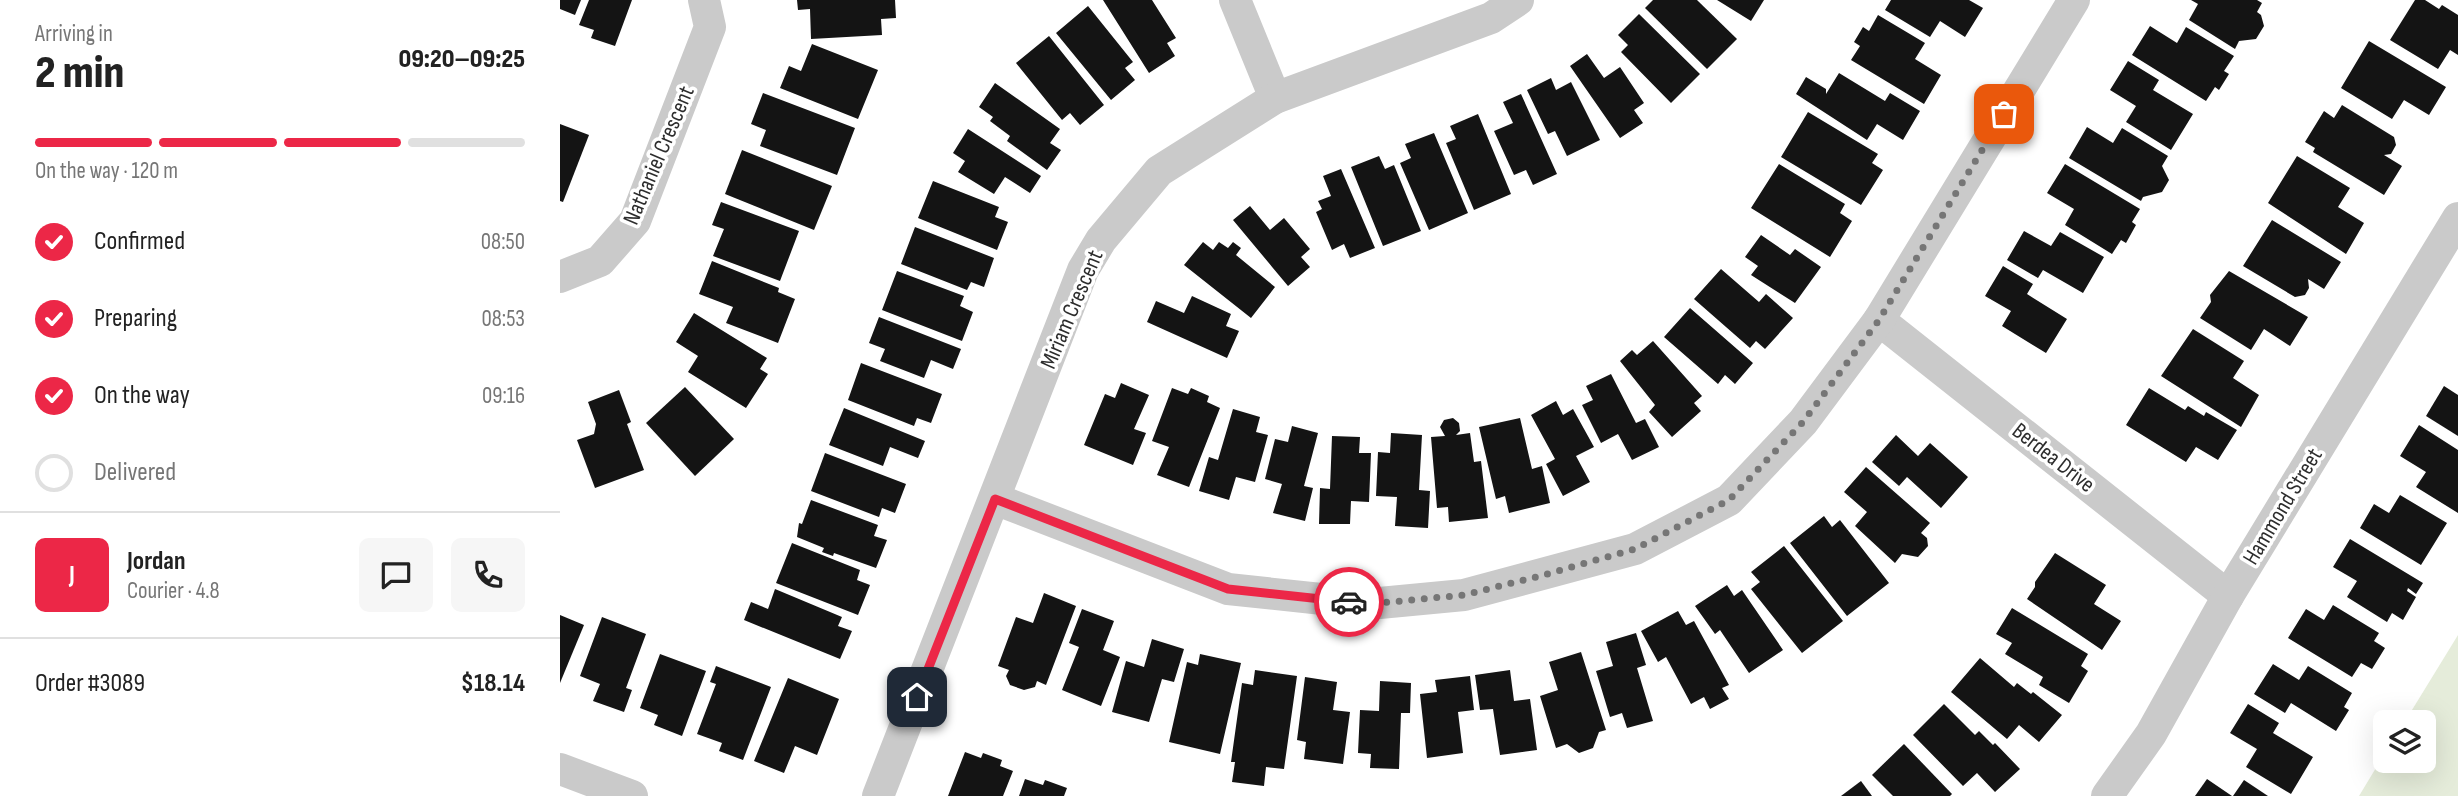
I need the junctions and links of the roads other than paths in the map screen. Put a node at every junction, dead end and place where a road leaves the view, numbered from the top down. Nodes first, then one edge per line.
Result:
1 (704, 0) edge
2 (1235, 0) edge
3 (1518, 0) edge
4 (2074, 0) edge
5 (1275, 98) junction
6 (2458, 218) edge
7 (560, 277) edge
8 (1879, 320) junction
9 (995, 499) junction
10 (2228, 596) junction
11 (560, 769) edge
12 (632, 796) edge
13 (878, 796) edge
14 (2107, 796) edge

1 - 7 street, Nathaniel Crescent
2 - 5 street
3 - 5 street, Miriam Crescent
4 - 8 street
5 - 9 street, Miriam Crescent
6 - 10 street, Hammond Street
8 - 9 street
8 - 10 street, Berdea Drive
9 - 13 street, Miriam Crescent
10 - 14 street, Hammond Street
11 - 12 street

